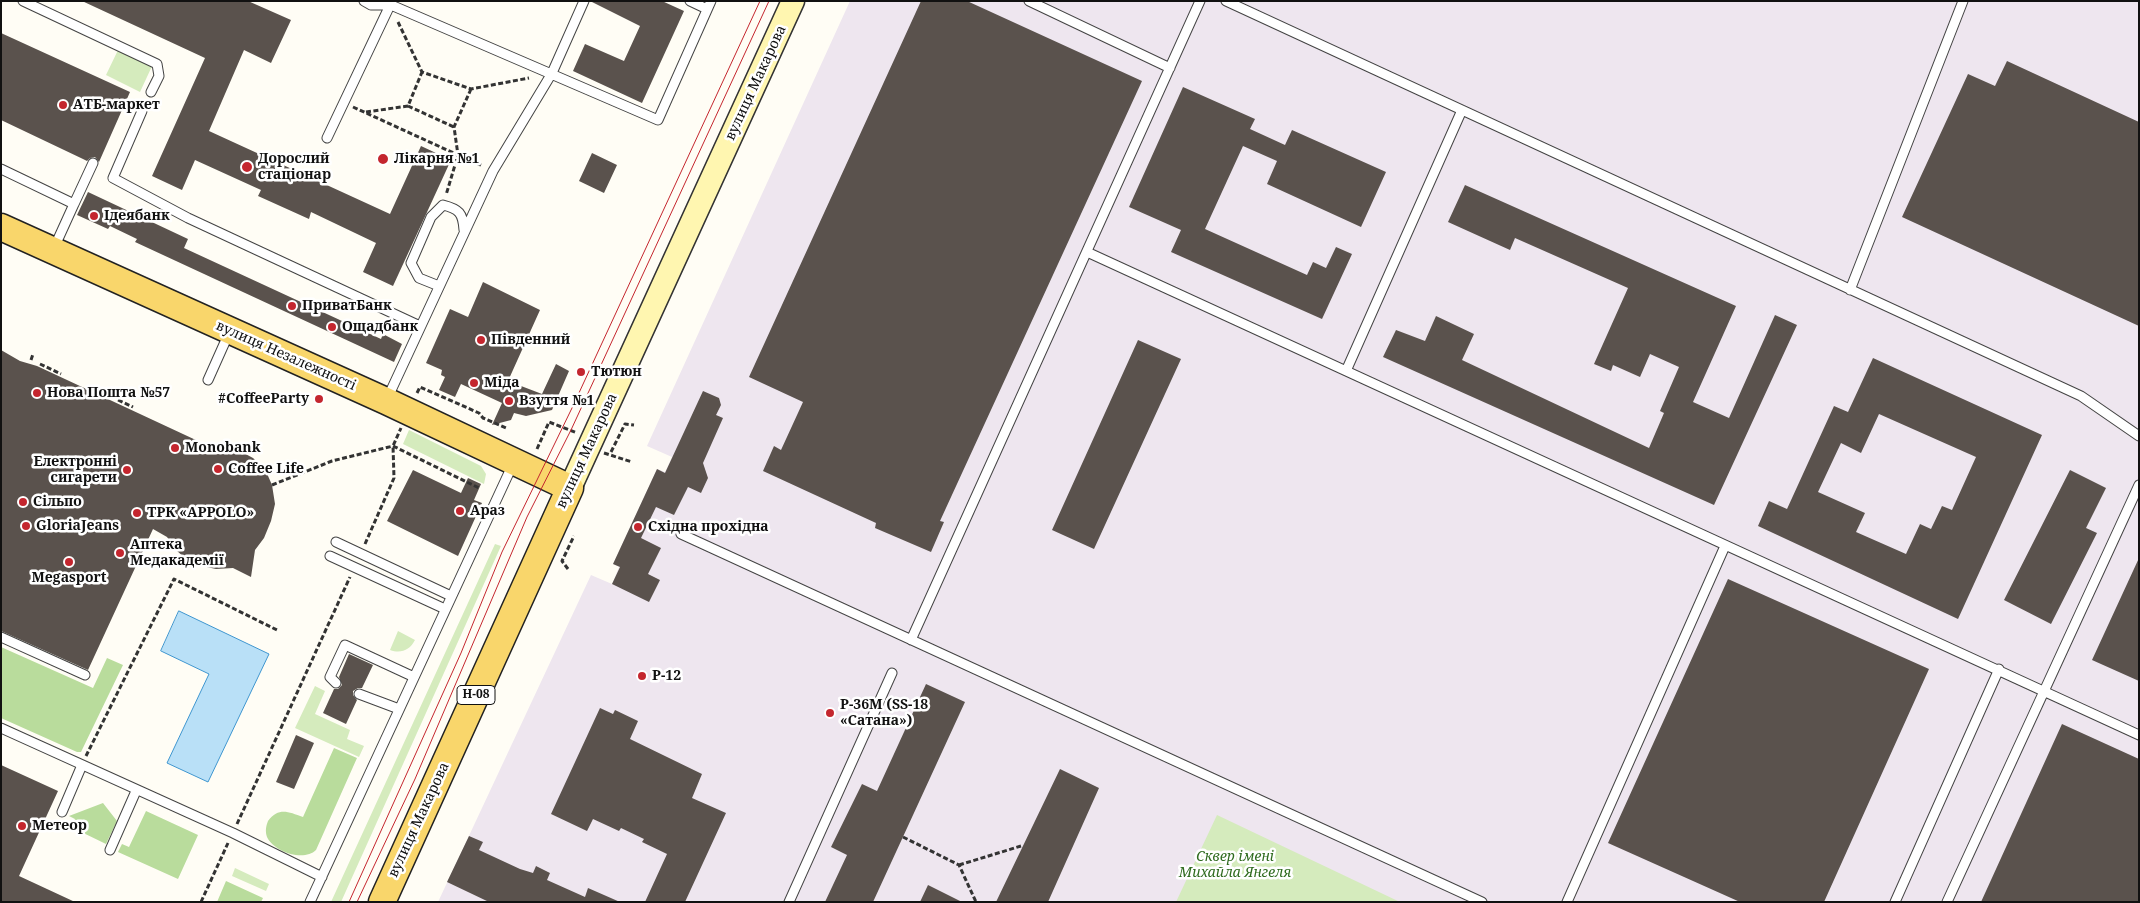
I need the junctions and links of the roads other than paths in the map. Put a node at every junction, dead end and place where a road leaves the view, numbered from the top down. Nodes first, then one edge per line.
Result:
1 (23, 1) edge
2 (364, 1) edge
3 (584, 1) edge
4 (690, 1) edge
5 (793, 1) edge
6 (1029, 1) edge
7 (1200, 1) edge
8 (1226, 1) edge
9 (1963, 1) edge
10 (391, 3) edge
11 (709, 5) edge
12 (1170, 68) junction
13 (552, 73) junction
14 (151, 92) dead end
15 (142, 110) dead end
16 (1462, 110) junction
17 (327, 138) dead end
18 (93, 162) dead end
19 (1, 170) edge
20 (74, 204) junction
21 (1, 227) edge
22 (464, 233) junction
23 (53, 250) junction
24 (1087, 252) junction
25 (439, 286) junction
26 (1850, 290) junction
27 (420, 326) junction
28 (230, 331) junction
29 (1346, 371) junction
30 (208, 380) dead end
31 (397, 406) junction
32 (2139, 436) edge
33 (526, 455) junction
34 (2139, 485) edge
35 (570, 488) junction
36 (681, 534) dead end
37 (336, 542) dead end
38 (1726, 546) junction
39 (330, 556) dead end
40 (451, 596) junction
41 (445, 610) junction
42 (1, 637) edge
43 (911, 640) junction
44 (2000, 669) junction
45 (892, 673) dead end
46 (85, 675) dead end
47 (414, 677) junction
48 (336, 683) dead end
49 (2044, 691) junction
50 (360, 694) dead end
51 (399, 709) junction
52 (1, 728) edge
53 (2139, 735) edge
54 (82, 765) junction
55 (136, 791) junction
56 (62, 812) dead end
57 (110, 850) dead end
58 (322, 877) junction
59 (310, 902) edge
60 (382, 902) edge
61 (789, 902) edge
62 (1482, 902) edge
63 (1567, 902) edge
64 (1895, 902) edge
65 (1947, 902) edge

1 - 14 lane
2 - 10 lane
3 - 13 lane
4 - 11 lane
5 - 35 main road, вулиця Макарова / Н-08
6 - 12 lane
7 - 12 lane
8 - 16 lane
9 - 26 lane
10 - 13 lane
10 - 17 lane
11 - 13 lane
12 - 24 lane
13 - 22 lane
15 - 27 lane
16 - 26 lane
16 - 29 lane
18 - 20 lane
19 - 20 lane
20 - 23 lane
21 - 23 main road, вулиця Незалежності
22 - 25 lane
22 - 25 lane
23 - 28 main road, вулиця Незалежності
24 - 29 lane
24 - 43 lane
25 - 27 lane
26 - 32 lane
27 - 31 lane
28 - 30 lane
28 - 31 main road, вулиця Незалежності
29 - 38 lane
31 - 33 main road, вулиця Незалежності
33 - 35 main road, вулиця Незалежності
33 - 40 lane
34 - 49 lane
35 - 60 main road, вулиця Макарова / Н-08
36 - 43 lane
37 - 40 lane
38 - 44 lane
38 - 63 lane
39 - 41 lane
40 - 41 lane
41 - 47 lane
42 - 46 lane
43 - 62 lane
44 - 49 lane
44 - 64 lane
45 - 61 lane
47 - 48 lane
47 - 51 lane
49 - 53 lane
49 - 65 lane
50 - 51 lane
51 - 58 lane
52 - 54 lane
54 - 55 lane
54 - 56 lane
55 - 57 lane
55 - 58 lane
58 - 59 lane

